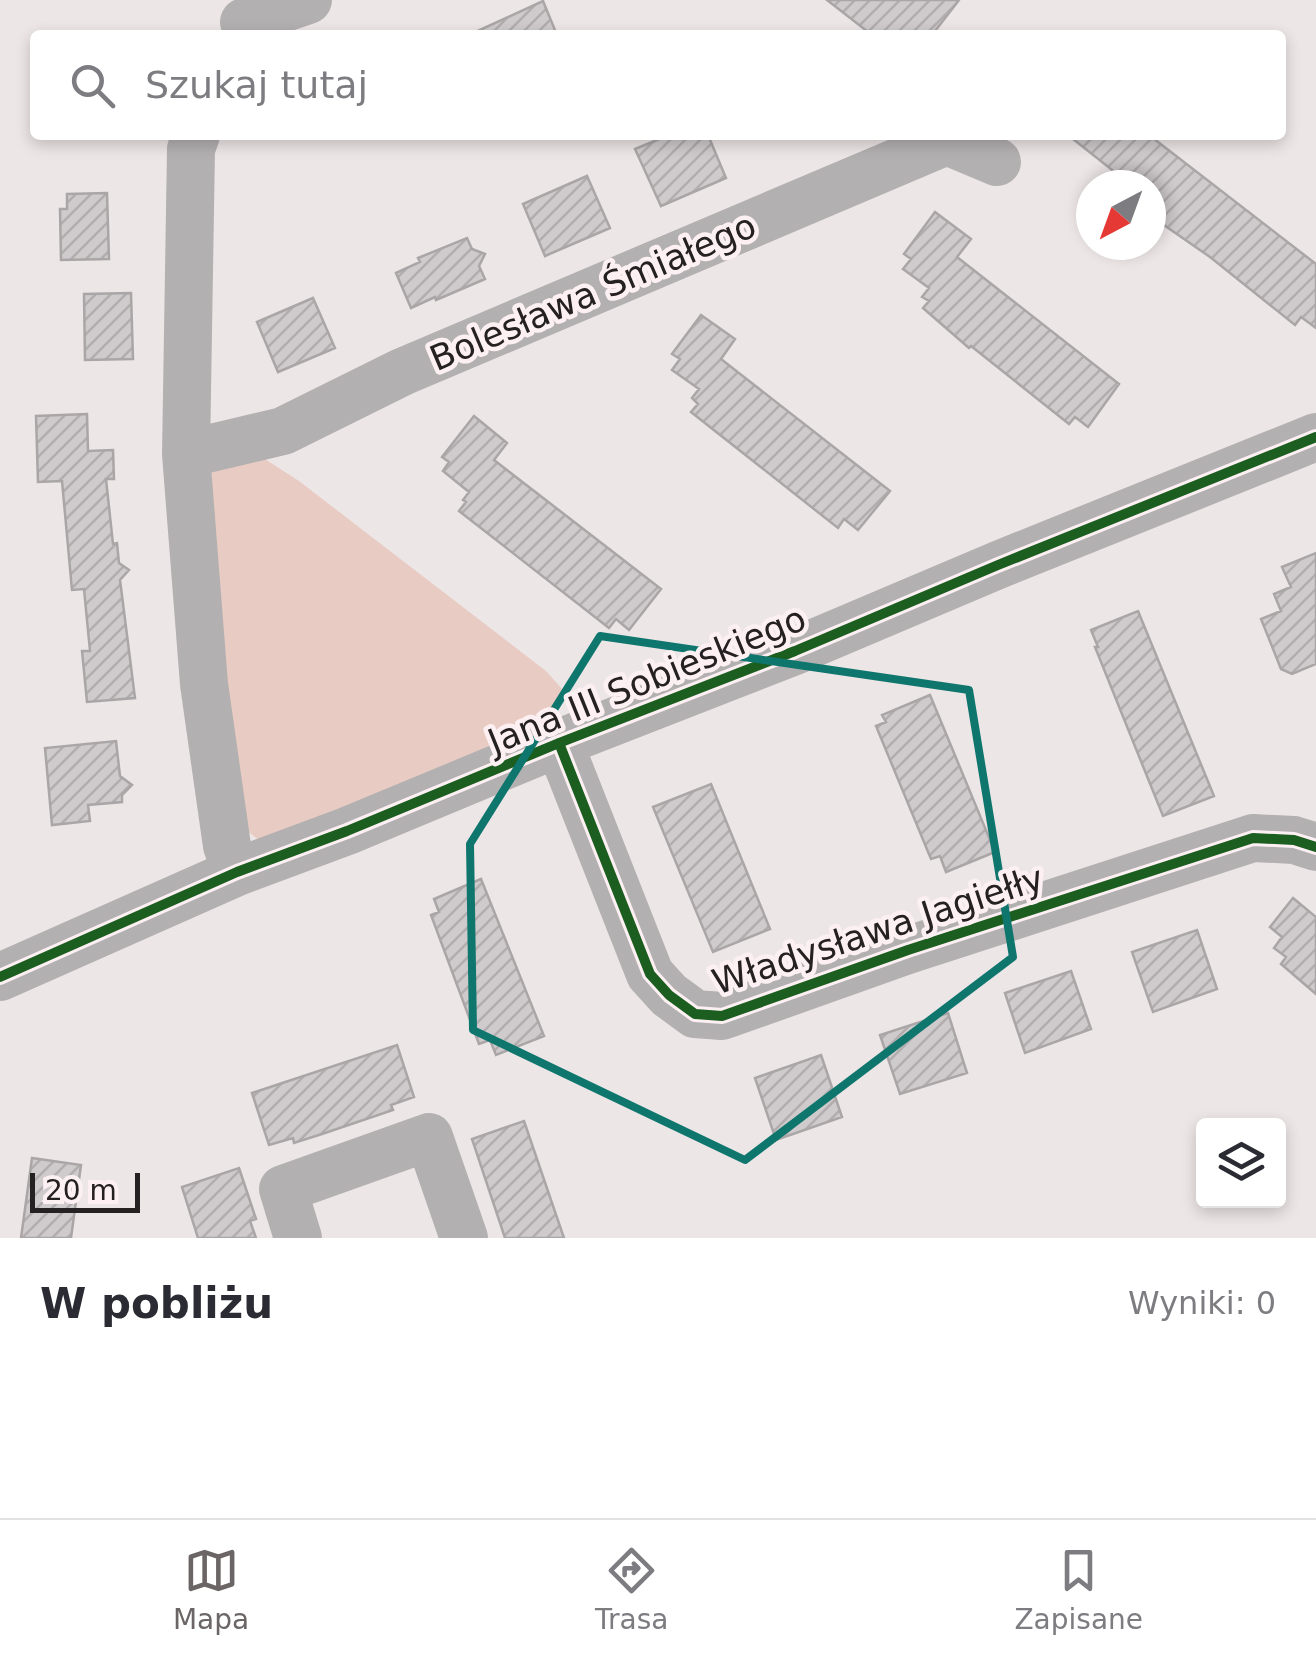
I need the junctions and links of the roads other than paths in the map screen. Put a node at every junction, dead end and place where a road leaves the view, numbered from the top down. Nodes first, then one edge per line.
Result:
1 (308, 0) edge
2 (241, 19) edge
3 (194, 140) edge
4 (997, 162) dead end
5 (1316, 437) edge
6 (186, 454) junction
7 (559, 743) junction
8 (1316, 847) edge
9 (237, 872) junction
10 (0, 977) edge
11 (298, 1238) edge
12 (464, 1238) edge

1 - 2 street
3 - 6 street
4 - 6 street, Bolesława Śmiałego
5 - 7 street, Jana III Sobieskiego
6 - 9 street
7 - 8 street, Władysława Jagiełły
7 - 9 street, Jana III Sobieskiego
9 - 10 street, Jana III Sobieskiego
11 - 12 street

